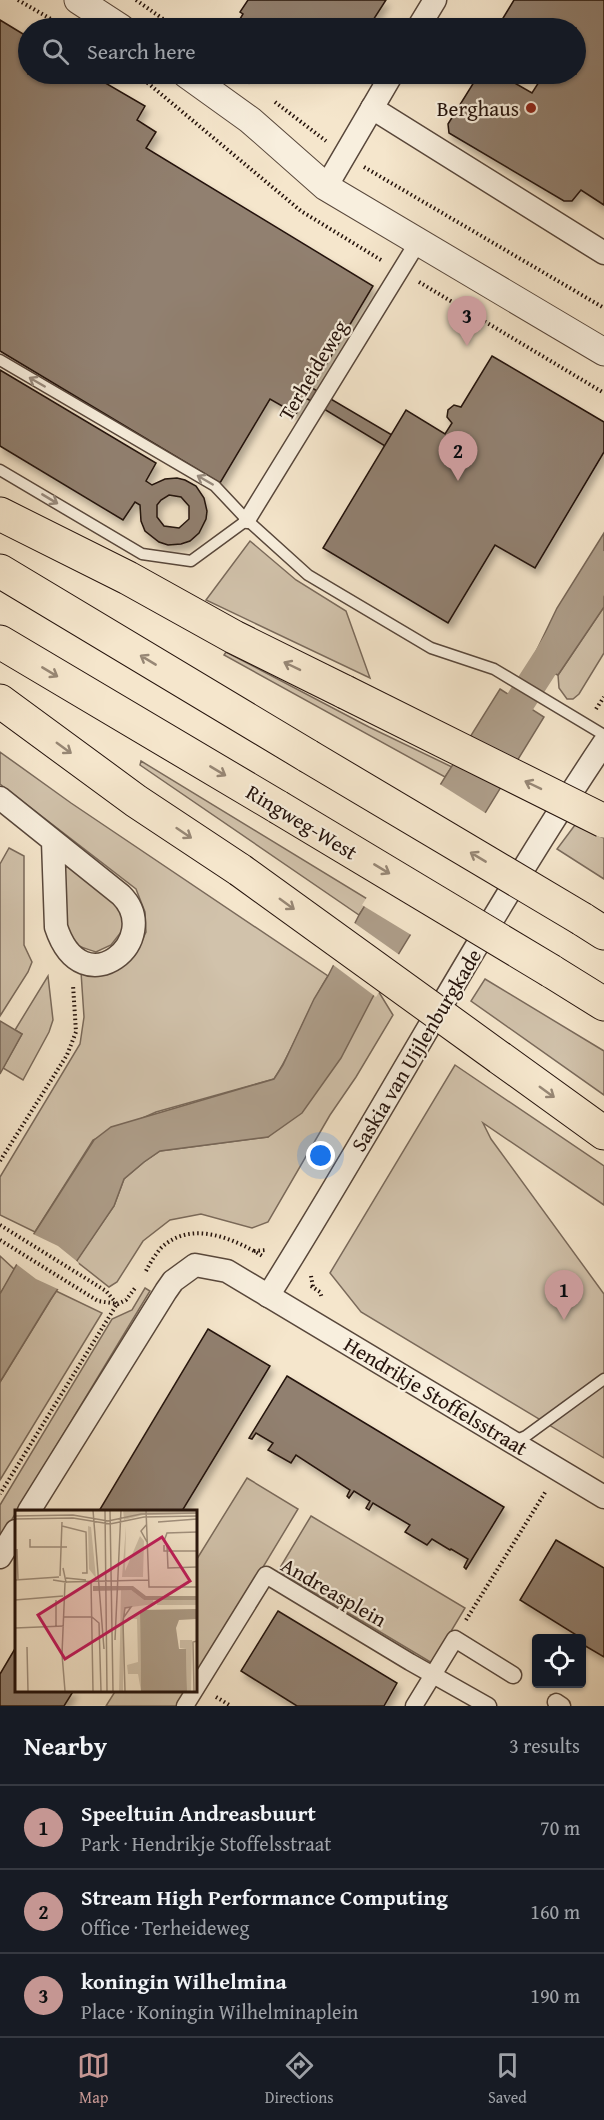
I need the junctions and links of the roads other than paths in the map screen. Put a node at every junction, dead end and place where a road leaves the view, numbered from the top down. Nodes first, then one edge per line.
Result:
1 (78, 0) edge
2 (435, 0) edge
3 (106, 18) edge
4 (424, 18) edge
5 (200, 84) edge
6 (386, 84) edge
7 (372, 108) junction
8 (326, 187) junction
9 (418, 242) junction
10 (604, 253) edge
11 (604, 352) edge
12 (0, 360) edge
13 (0, 470) edge
14 (0, 514) edge
15 (247, 520) junction
16 (0, 571) edge
17 (0, 642) edge
18 (0, 701) edge
19 (604, 735) edge
20 (604, 743) edge
21 (0, 798) edge
22 (604, 821) edge
23 (53, 841) junction
24 (593, 926) edge
25 (604, 1004) edge
26 (604, 1133) edge
27 (268, 1296) junction
28 (604, 1379) edge
29 (512, 1442) junction
30 (604, 1497) edge
31 (30, 1510) edge
32 (15, 1532) edge
33 (0, 1557) edge
34 (433, 1674) junction
35 (513, 1675) dead end
36 (196, 1688) edge
37 (194, 1691) edge
38 (185, 1706) edge
39 (414, 1706) edge
40 (488, 1706) edge

1 - 3 street
2 - 4 street
5 - 8 street
6 - 7 street
7 - 8 street
7 - 10 street
8 - 9 street
9 - 11 street
9 - 15 street, Terheideweg
15 -> 12 lane
13 -> 15 lane
22 -> 14 highway, bridge
15 - 19 lane
24 -> 16 highway, bridge
17 -> 25 highway, Ringweg-West, bridge
18 -> 26 highway, bridge
20 - 27 street, Saskia van Uijlenburgkade
21 - 23 street
23 - 23 street
27 - 29 street, Hendrikje Stoffelsstraat
27 - 31 street
28 - 29 lane
29 - 30 street, Hendrikje Stoffelsstraat
32 - 33 street
34 - 35 street
34 - 36 street, Andreasplein
34 - 39 street
34 - 40 street, Andreasplein
37 - 38 street, Andreasplein

